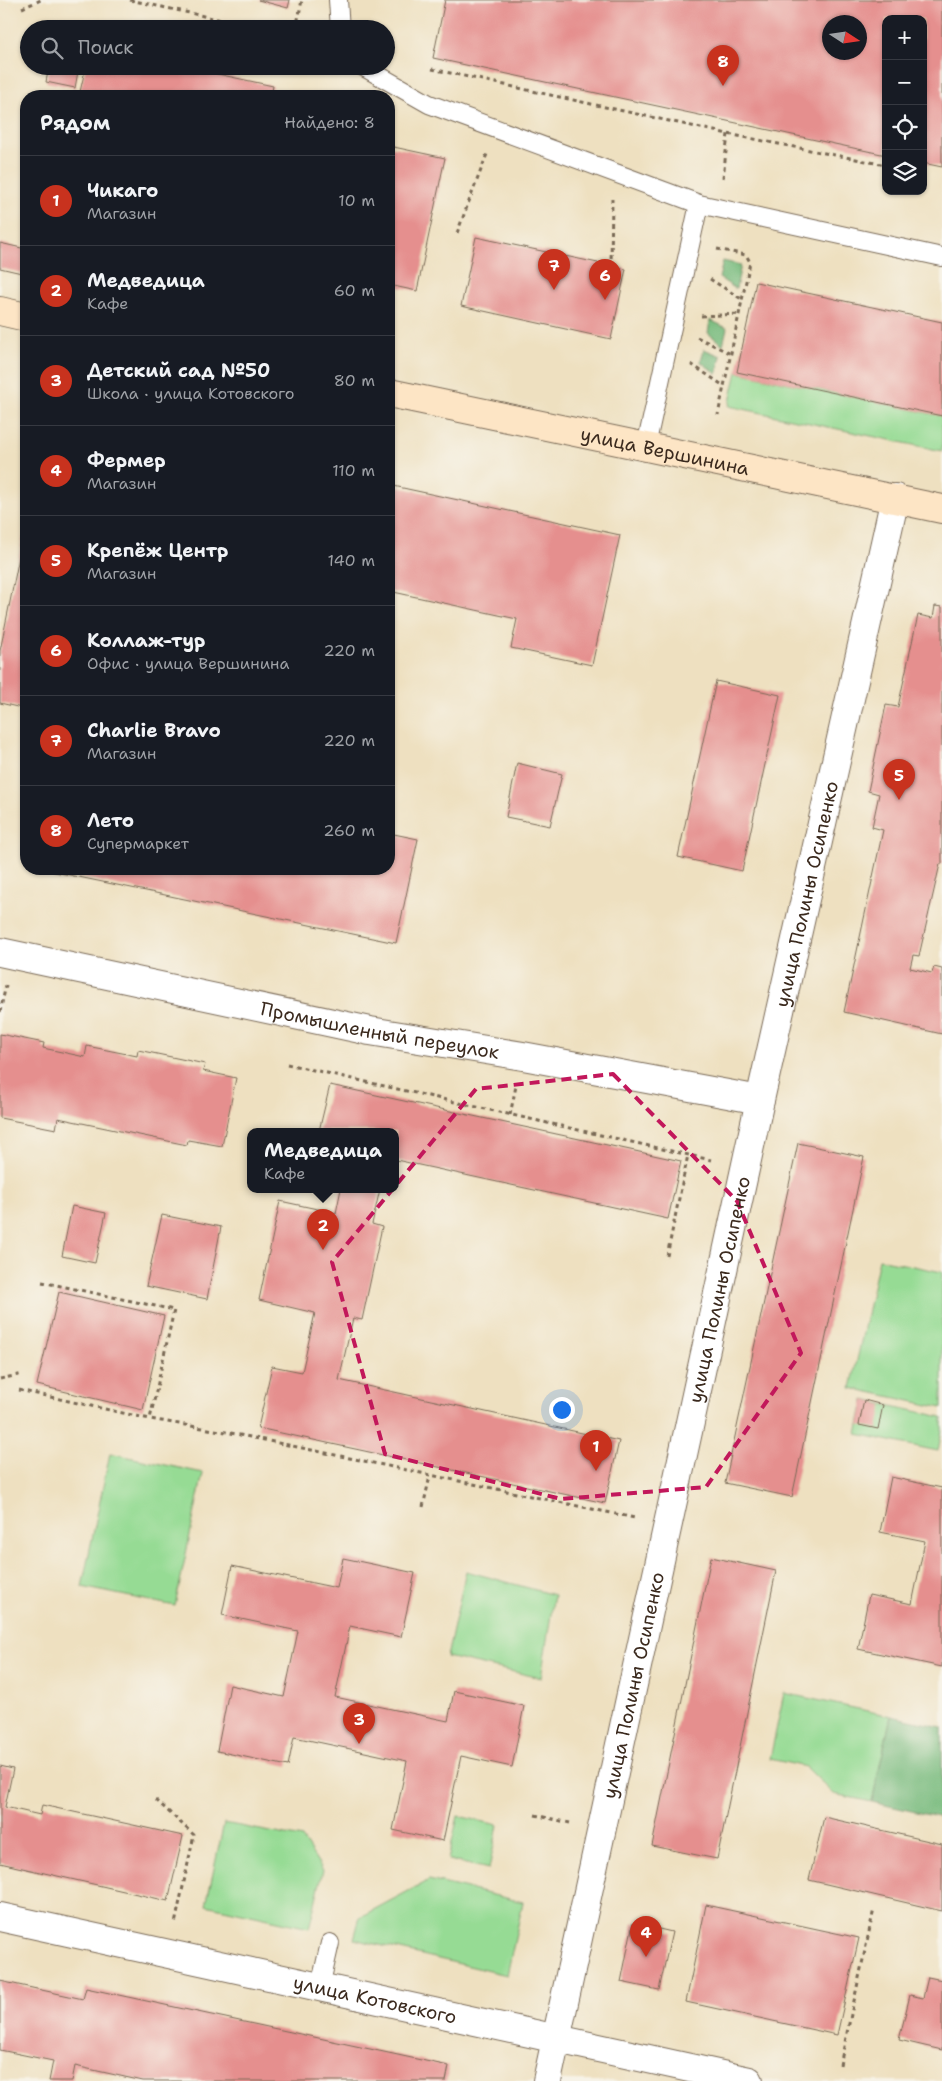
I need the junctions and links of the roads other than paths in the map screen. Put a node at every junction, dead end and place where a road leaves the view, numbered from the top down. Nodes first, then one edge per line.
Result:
1 (338, 0) edge
2 (339, 20) edge
3 (378, 75) edge
4 (699, 204) junction
5 (942, 257) edge
6 (0, 311) edge
7 (20, 316) edge
8 (395, 394) edge
9 (646, 446) junction
10 (894, 498) junction
11 (942, 509) edge
12 (0, 952) edge
13 (760, 1100) junction
14 (0, 1917) edge
15 (330, 1943) dead end
16 (320, 1987) junction
17 (557, 2039) junction
18 (547, 2081) edge
19 (750, 2081) edge

1 - 2 lane
3 - 4 lane
4 - 5 lane
4 - 9 lane
6 - 7 street
8 - 9 street, улица Вершинина
9 - 10 street, улица Вершинина
10 - 11 street, улица Вершинина
10 - 13 street, улица Полины Осипенко
12 - 13 street, Промышленный переулок
13 - 17 street, улица Полины Осипенко
14 - 16 street, улица Котовского
15 - 16 lane
16 - 17 street, улица Котовского
17 - 18 street, улица Полины Осипенко
17 - 19 street, улица Котовского

